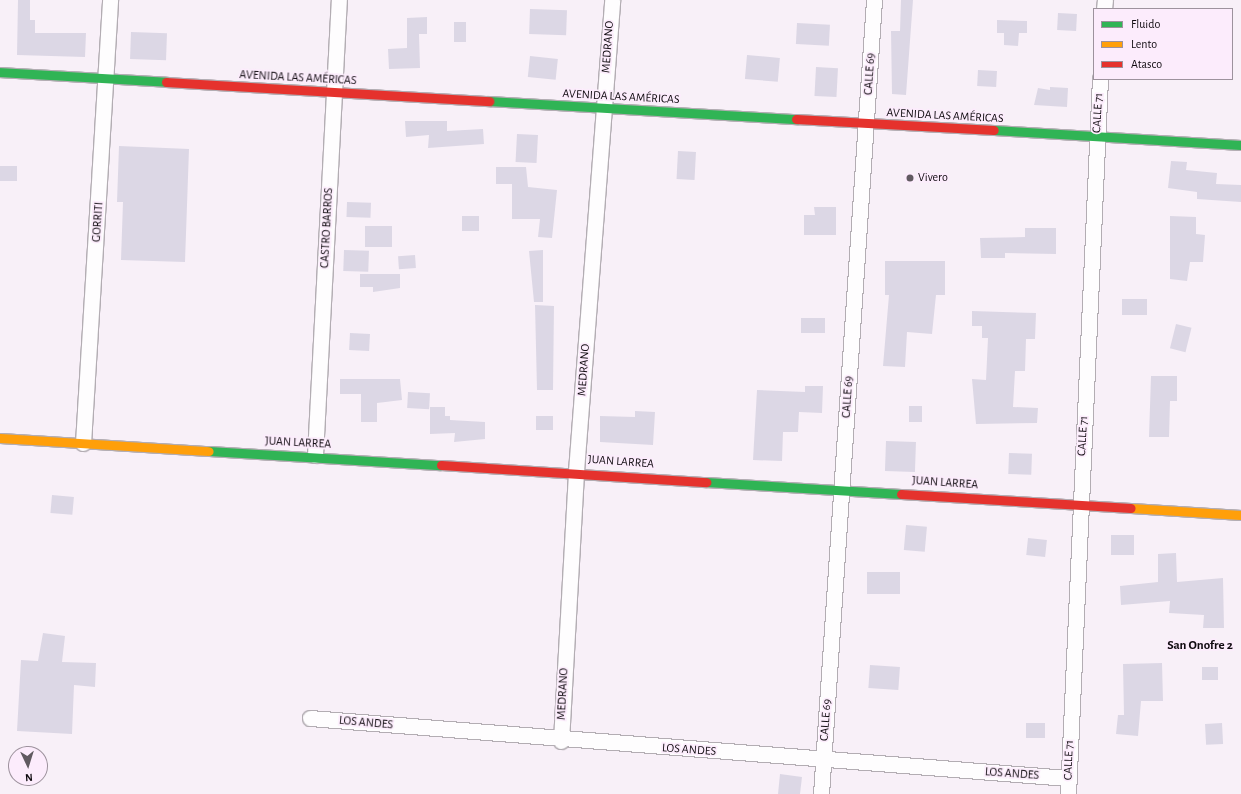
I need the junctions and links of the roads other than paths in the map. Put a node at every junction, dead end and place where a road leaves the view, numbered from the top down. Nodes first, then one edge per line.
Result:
1 (110, 0) edge
2 (338, 0) edge
3 (612, 0) edge
4 (874, 0) edge
5 (0, 72) edge
6 (107, 78) junction
7 (1100, 80) edge
8 (334, 92) junction
9 (604, 108) junction
10 (866, 123) junction
11 (1097, 137) junction
12 (1241, 145) edge
13 (0, 438) edge
14 (83, 443) junction
15 (315, 456) junction
16 (576, 471) junction
17 (842, 488) junction
18 (1080, 505) junction
19 (1241, 515) edge
20 (310, 718) dead end
21 (561, 741) junction
22 (823, 760) junction
23 (1068, 778) junction
24 (820, 794) edge
25 (1068, 794) edge

1 - 6 street, GORRITI
2 - 8 street, CASTRO BARROS
3 - 9 street, MEDRANO
4 - 10 street, CALLE 69
5 - 6 street, AVENIDA LAS AMÉRICAS
6 - 8 street, AVENIDA LAS AMÉRICAS
6 - 14 street, GORRITI
7 - 11 street, CALLE 71
8 - 9 street, AVENIDA LAS AMÉRICAS
8 - 15 street, CASTRO BARROS
9 - 10 street, AVENIDA LAS AMÉRICAS
9 - 16 street, MEDRANO
10 - 11 street, AVENIDA LAS AMÉRICAS
10 - 17 street, CALLE 69
11 - 12 street, AVENIDA LAS AMÉRICAS
11 - 18 street, CALLE 71
13 - 14 street, JUAN LARREA
14 - 15 street, JUAN LARREA
15 - 16 street, JUAN LARREA
16 - 17 street, JUAN LARREA
16 - 21 street, MEDRANO
17 - 18 street, JUAN LARREA
17 - 22 street, CALLE 69
18 - 19 street, JUAN LARREA
18 - 23 street, CALLE 71
20 - 21 street, LOS ANDES
21 - 22 street, LOS ANDES
22 - 23 street, LOS ANDES
22 - 24 street, CALLE 69
23 - 25 street, CALLE 71

